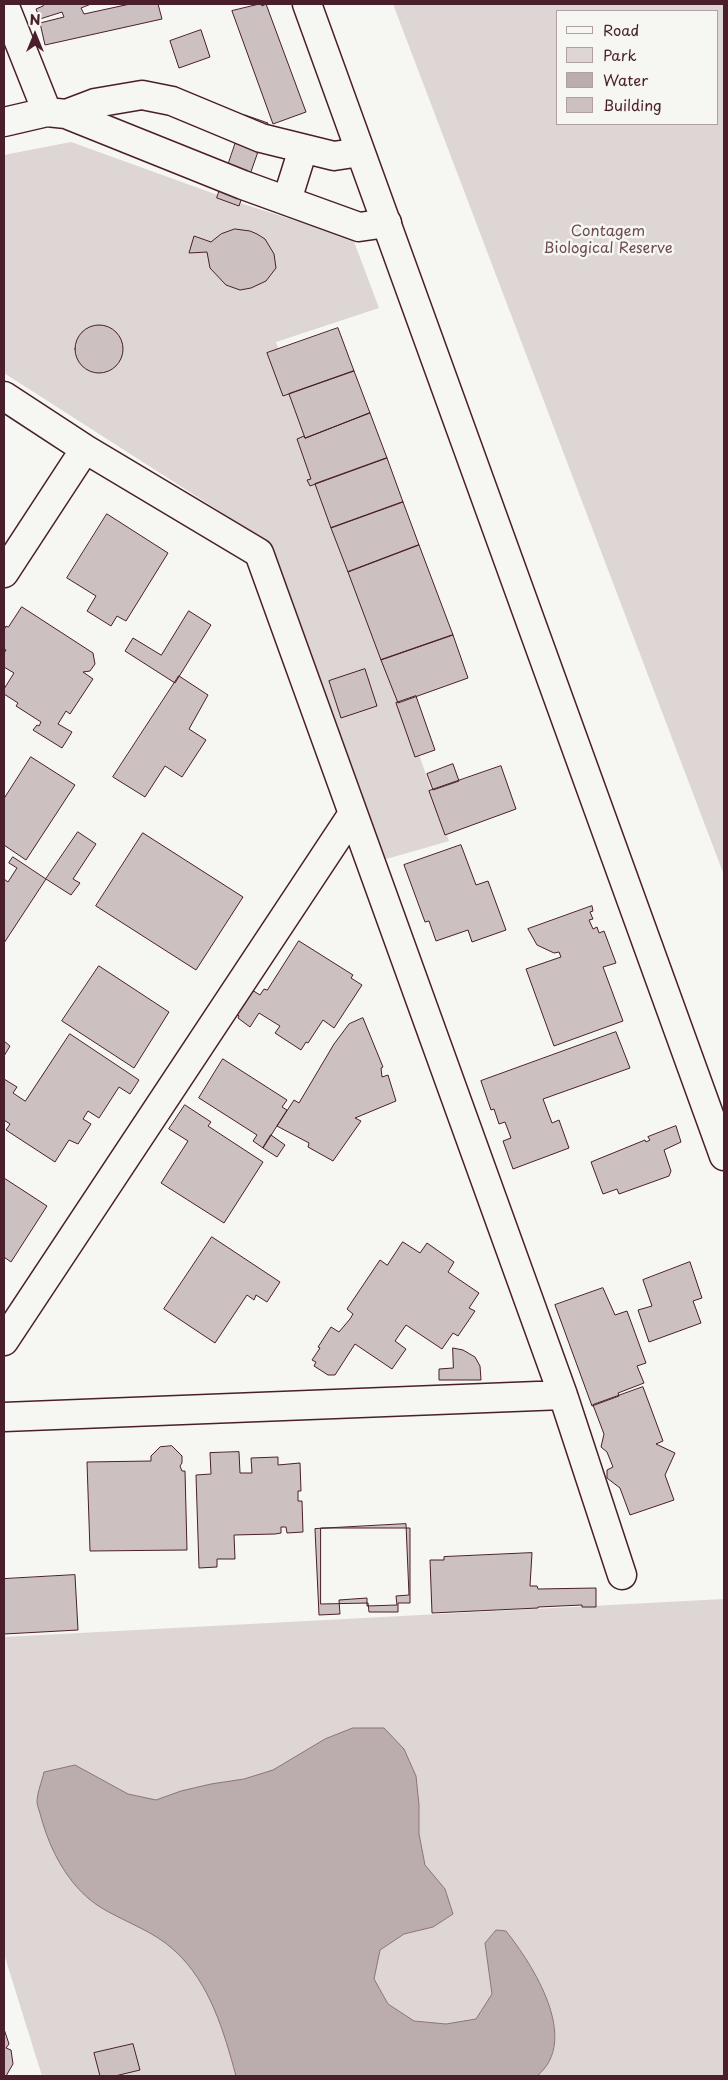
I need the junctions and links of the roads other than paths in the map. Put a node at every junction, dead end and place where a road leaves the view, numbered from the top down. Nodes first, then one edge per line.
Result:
1 (4, 4) edge
2 (307, 4) edge
3 (57, 113) junction
4 (4, 122) edge
5 (303, 149) junction
6 (360, 152) junction
7 (287, 200) junction
8 (387, 223) junction
9 (4, 396) edge
10 (85, 449) junction
11 (4, 573) edge
12 (352, 815) junction
13 (724, 1156) edge
14 (4, 1341) edge
15 (563, 1395) junction
16 (4, 1418) edge
17 (622, 1575) dead end

1 - 3 street
2 - 6 street
3 - 4 street
3 - 5 street
3 - 7 street
5 - 6 street
5 - 7 street
6 - 8 street
7 - 8 street
8 - 13 street
9 - 10 street
10 - 11 street
10 - 12 street
12 - 14 street
12 - 15 street
15 - 16 street
15 - 17 street

